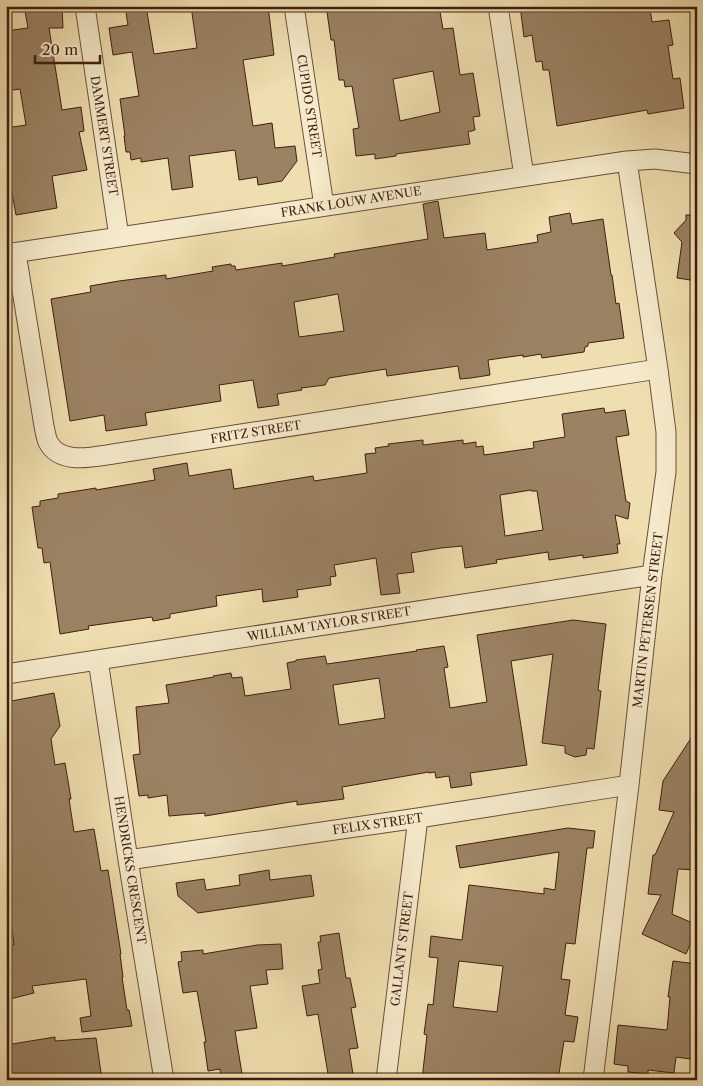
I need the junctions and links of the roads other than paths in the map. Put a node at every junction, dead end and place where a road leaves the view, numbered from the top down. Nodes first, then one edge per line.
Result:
1 (85, 6) edge
2 (294, 6) edge
3 (498, 6) edge
4 (627, 161) junction
5 (697, 164) edge
6 (524, 176) junction
7 (324, 206) junction
8 (119, 237) junction
9 (11, 253) edge
10 (658, 369) junction
11 (652, 575) junction
12 (98, 660) junction
13 (6, 674) edge
14 (629, 785) junction
15 (418, 818) junction
16 (128, 860) junction
17 (164, 1080) edge
18 (386, 1080) edge
19 (593, 1080) edge

1 - 8 street, DAMMERT STREET
2 - 7 street, CUPIDO STREET
3 - 6 street
4 - 5 street, FRANK LOUW AVENUE
4 - 6 street, FRANK LOUW AVENUE
4 - 10 street, MARTIN PETERSEN STREET
6 - 7 street, FRANK LOUW AVENUE
7 - 8 street, FRANK LOUW AVENUE
8 - 9 street, FRANK LOUW AVENUE
9 - 10 street, FRITZ STREET
10 - 11 street, MARTIN PETERSEN STREET
11 - 12 street, WILLIAM TAYLOR STREET
11 - 14 street, MARTIN PETERSEN STREET
12 - 13 street, WILLIAM TAYLOR STREET
12 - 16 street, HENDRICKS CRESCENT
14 - 15 street, FELIX STREET
14 - 19 street, MARTIN PETERSEN STREET
15 - 16 street, FELIX STREET
15 - 18 street, GALLANT STREET
16 - 17 street, HENDRICKS CRESCENT

